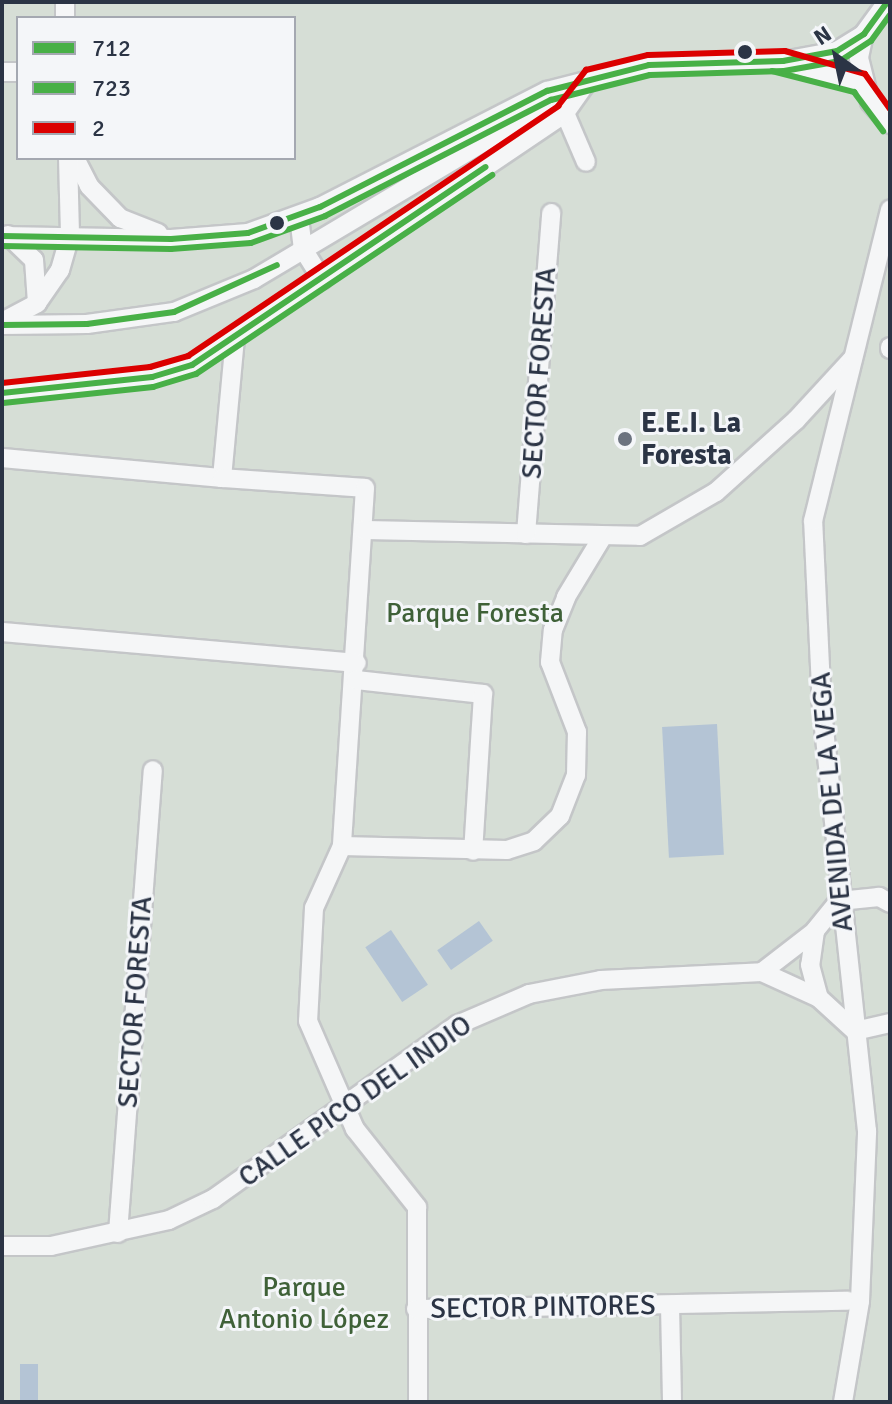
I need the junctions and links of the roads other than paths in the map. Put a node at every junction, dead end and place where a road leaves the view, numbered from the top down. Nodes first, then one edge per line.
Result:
1 (887, 2) edge
2 (864, 34) junction
3 (783, 61) junction
4 (589, 79) junction
5 (861, 83) junction
6 (565, 113) junction
7 (890, 124) edge
8 (68, 160) edge
9 (76, 160) edge
10 (586, 162) dead end
11 (890, 209) edge
12 (551, 213) dead end
13 (299, 217) junction
14 (70, 234) junction
15 (5, 236) edge
16 (171, 239) junction
17 (303, 249) junction
18 (322, 280) junction
19 (37, 303) junction
20 (2, 323) edge
21 (235, 339) junction
22 (855, 355) junction
23 (2, 393) edge
24 (2, 458) edge
25 (222, 478) junction
26 (363, 530) junction
27 (526, 534) junction
28 (603, 536) junction
29 (2, 632) edge
30 (356, 672) junction
31 (153, 770) dead end
32 (342, 846) junction
33 (473, 851) junction
34 (839, 901) junction
35 (890, 903) edge
36 (815, 931) junction
37 (762, 972) junction
38 (819, 998) junction
39 (890, 1023) edge
40 (855, 1031) junction
41 (345, 1108) junction
42 (118, 1233) junction
43 (2, 1246) edge
44 (848, 1301) dead end
45 (670, 1305) junction
46 (416, 1309) junction
47 (418, 1402) edge
48 (672, 1402) edge
49 (843, 1402) edge

1 - 2 street
2 - 3 street
2 - 5 street
3 - 4 street
3 - 5 street
4 - 6 street
4 - 13 street
4 - 17 street
5 - 7 street
6 - 10 street
6 - 18 street
8 - 14 street
9 - 16 street
11 - 22 street, AVENIDA DE LA VEGA
12 - 27 street, SECTOR FORESTA
13 - 16 street
13 - 17 street
14 - 15 street
14 - 16 street
14 - 19 street
15 - 19 street
17 - 18 street
17 - 20 street
18 - 21 street
19 - 20 street
21 - 23 street
21 - 25 street
22 - 28 street
22 - 34 street, AVENIDA DE LA VEGA
24 - 25 street
25 - 26 street
26 - 27 street
26 - 30 street
27 - 28 street
28 - 33 street
29 - 30 street
30 - 32 street
30 - 33 street
31 - 42 street, SECTOR FORESTA
32 - 33 street
32 - 41 street
34 - 35 street
34 - 36 street
34 - 40 street, AVENIDA DE LA VEGA
36 - 37 street
36 - 38 street
37 - 38 street, CALLE PICO DEL INDIO
37 - 41 street, CALLE PICO DEL INDIO
38 - 40 street, CALLE PICO DEL INDIO
39 - 40 street
40 - 49 street, AVENIDA DE LA VEGA
41 - 42 street, CALLE PICO DEL INDIO
41 - 46 street, SECTOR PINTORES
42 - 43 street, CALLE PICO DEL INDIO
44 - 45 street, SECTOR PINTORES
45 - 46 street, SECTOR PINTORES
45 - 48 street, SECTOR PINTORES
46 - 47 street, SECTOR PINTORES

